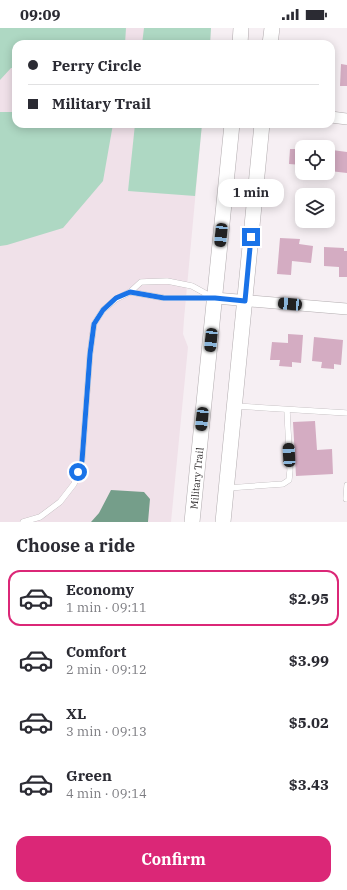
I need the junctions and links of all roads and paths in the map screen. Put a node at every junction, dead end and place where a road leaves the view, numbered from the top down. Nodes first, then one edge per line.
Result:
1 (241, 28) edge
2 (272, 28) edge
3 (240, 40) edge
4 (270, 40) edge
5 (335, 118) edge
6 (347, 119) edge
7 (232, 128) edge
8 (262, 128) edge
9 (130, 292) junction
10 (215, 298) junction
11 (245, 301) junction
12 (347, 309) edge
13 (234, 406) junction
14 (287, 410) junction
15 (347, 413) edge
16 (347, 485) edge
17 (226, 488) junction
18 (346, 499) dead end
19 (22, 522) edge
20 (192, 522) edge
21 (223, 522) edge

1 - 3 main road
2 - 4 main road
5 - 6 street
7 - 10 main road, Military Trail
8 - 11 main road
9 - 10 lane
9 - 10 lane
9 - 19 lane
10 - 11 street
10 - 20 main road, Military Trail
11 - 12 street
11 - 13 main road
13 - 14 lane
13 - 17 main road
14 - 15 lane
14 - 17 lane
16 - 18 lane
17 - 21 main road

